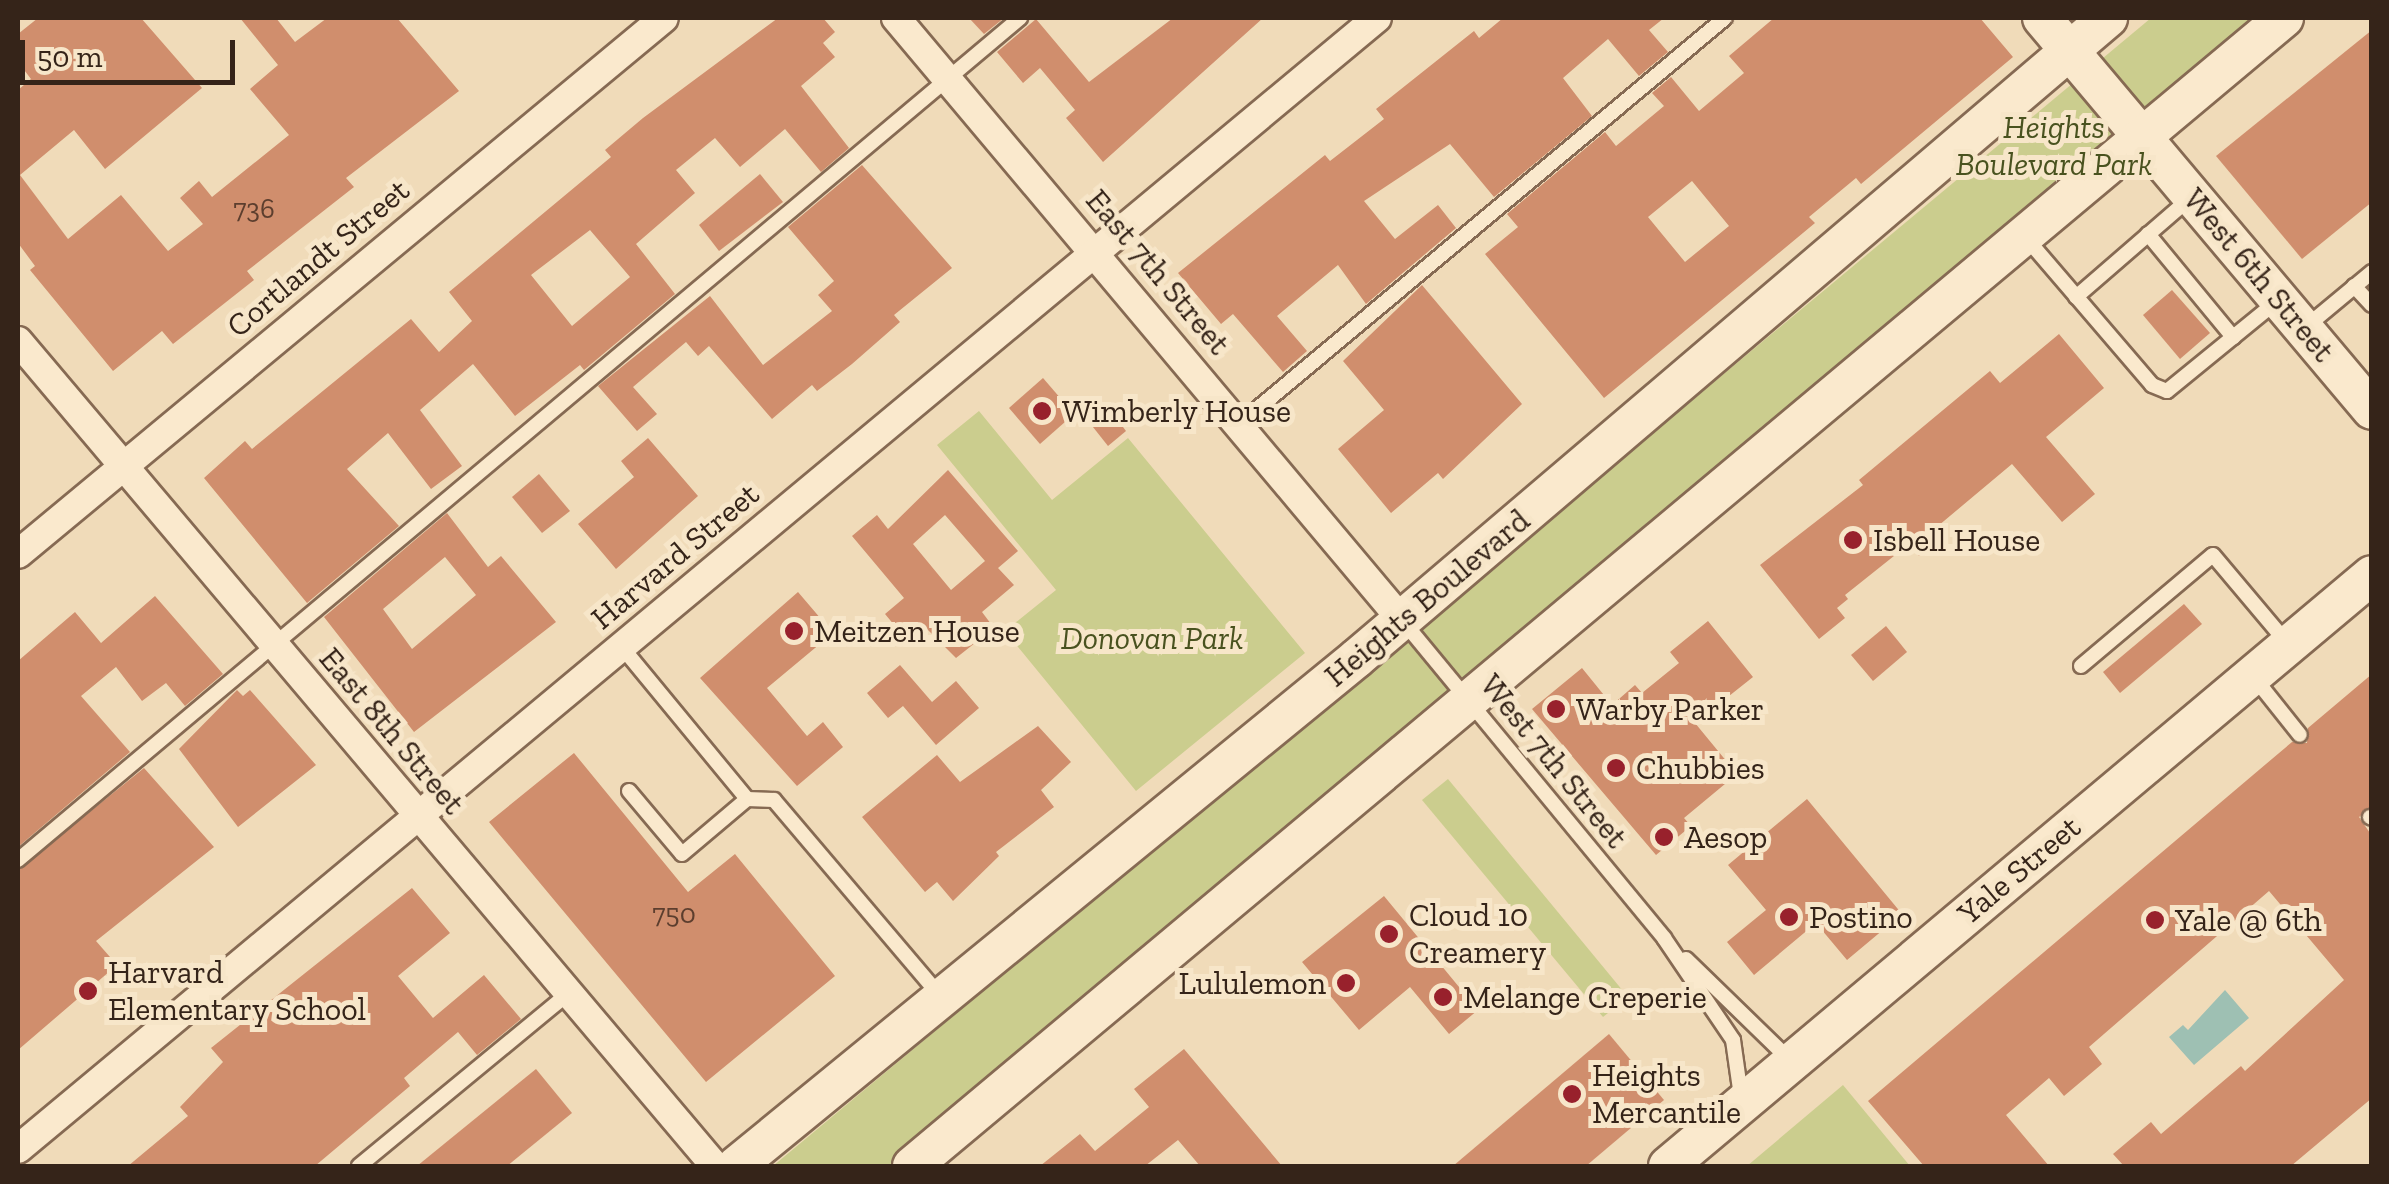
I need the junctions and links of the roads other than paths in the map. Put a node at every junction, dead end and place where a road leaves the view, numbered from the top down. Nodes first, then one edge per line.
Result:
1 (664, 18) edge
2 (896, 18) edge
3 (1020, 18) edge
4 (1376, 18) edge
5 (1725, 18) edge
6 (2042, 18) edge
7 (2108, 18) edge
8 (2284, 18) edge
9 (2068, 50) junction
10 (950, 76) junction
11 (2145, 139) junction
12 (2193, 195) junction
13 (2148, 234) junction
14 (2026, 238) junction
15 (1095, 251) junction
16 (2372, 272) edge
17 (2354, 286) junction
18 (2076, 297) junction
19 (2280, 299) junction
20 (2372, 304) edge
21 (2304, 328) junction
22 (2233, 338) junction
23 (18, 340) edge
24 (2372, 410) edge
25 (1239, 424) junction
26 (122, 466) junction
27 (18, 554) edge
28 (2372, 576) edge
29 (1401, 619) junction
30 (2288, 645) junction
31 (275, 646) junction
32 (621, 646) junction
33 (2081, 666) dead end
34 (2253, 675) junction
35 (1471, 704) junction
36 (2300, 734) dead end
37 (629, 791) dead end
38 (747, 798) junction
39 (418, 816) junction
40 (18, 860) edge
41 (1664, 938) junction
42 (568, 993) junction
43 (942, 998) junction
44 (1792, 1061) junction
45 (1740, 1104) junction
46 (18, 1149) edge
47 (359, 1166) edge
48 (715, 1166) edge
49 (736, 1166) edge
50 (912, 1166) edge
51 (1668, 1166) edge

1 - 26 street, Cortlandt Street
2 - 10 street, East 7th Street
3 - 10 lane
4 - 15 street, Harvard Street
5 - 25 lane
6 - 9 main road, West 6th Street
7 - 9 main road, Heights Boulevard
8 - 11 main road
9 - 11 main road, West 6th Street
9 - 29 main road, Heights Boulevard
10 - 15 street, East 7th Street
10 - 31 lane
11 - 12 main road, West 6th Street
11 - 14 main road
12 - 13 lane
12 - 19 main road, West 6th Street
13 - 18 lane
13 - 22 lane
14 - 18 lane
14 - 35 main road
15 - 25 street, East 7th Street
15 - 32 street, Harvard Street
16 - 17 lane
17 - 20 lane
17 - 21 lane
18 - 22 lane
19 - 21 main road, West 6th Street
19 - 22 lane
21 - 24 main road, West 6th Street
23 - 26 street, East 8th Street
25 - 29 street, East 7th Street
26 - 27 street, Cortlandt Street
26 - 31 street, East 8th Street
28 - 30 main road, Yale Street
29 - 35 lane, West 7th Street
29 - 43 main road, Heights Boulevard
30 - 33 lane
30 - 34 main road, Yale Street
31 - 39 street, East 8th Street
31 - 40 lane
32 - 38 lane
32 - 39 street, Harvard Street
34 - 36 lane
34 - 44 main road, Yale Street
35 - 41 lane, West 7th Street
35 - 50 main road
37 - 38 lane
38 - 43 lane
39 - 42 street, East 8th Street
39 - 46 street, Harvard Street
41 - 44 lane, West 7th Street
41 - 45 lane, West 7th Street
42 - 47 lane
42 - 48 street, East 8th Street
43 - 49 main road, Heights Boulevard
44 - 45 main road, Yale Street
45 - 51 main road, Yale Street

